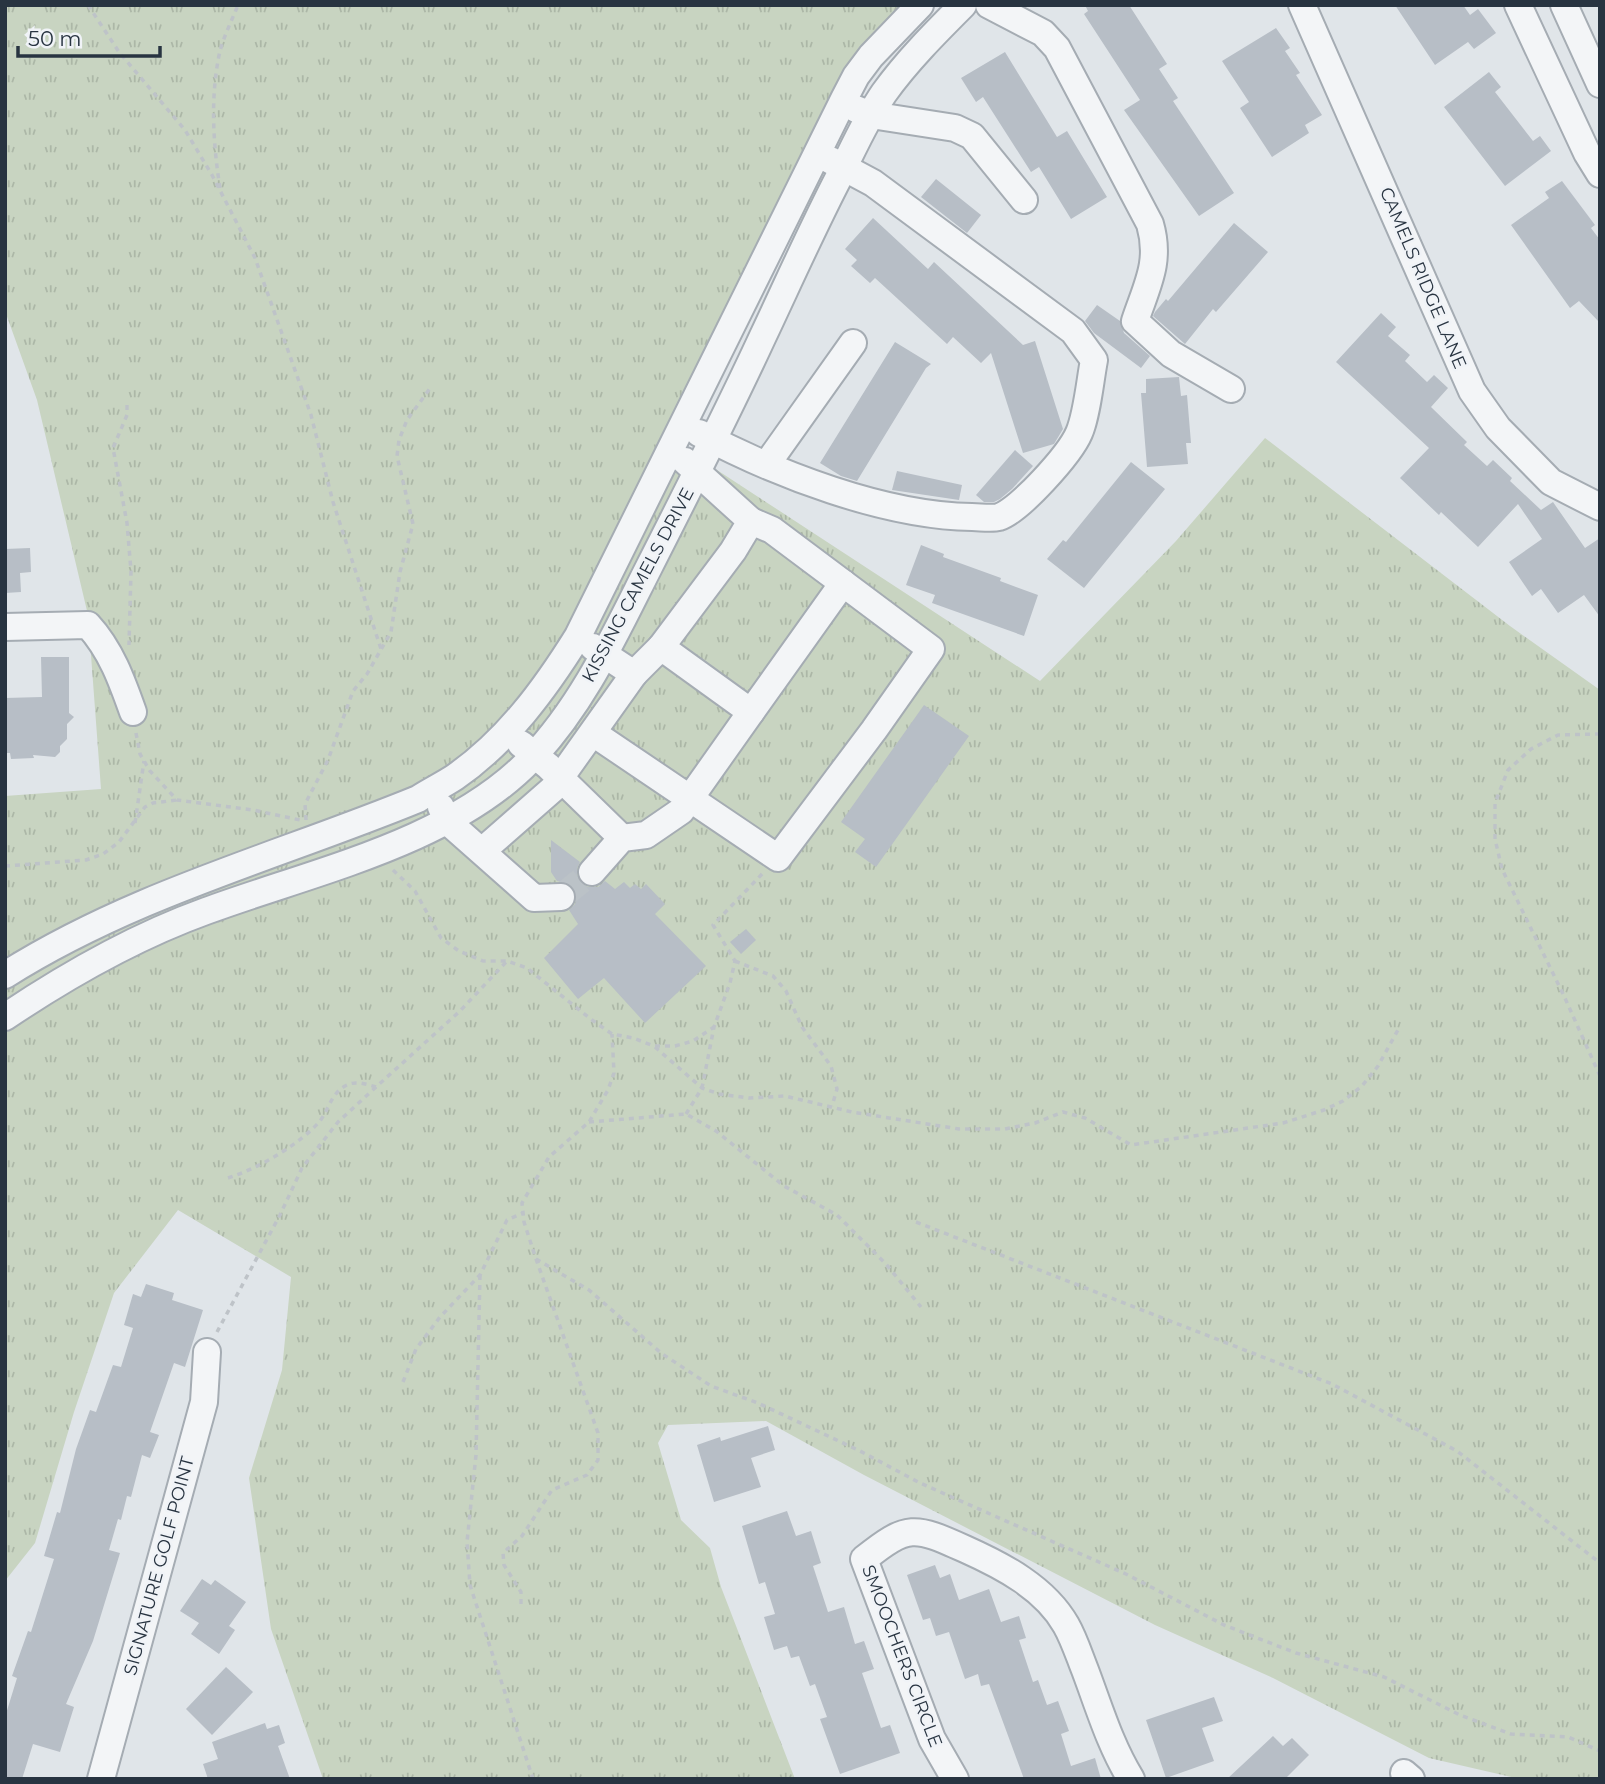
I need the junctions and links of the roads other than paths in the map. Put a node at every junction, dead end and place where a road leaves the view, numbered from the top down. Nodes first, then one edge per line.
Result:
1 (920, 5) edge
2 (963, 5) edge
3 (989, 5) edge
4 (1302, 5) edge
5 (1518, 5) edge
6 (1564, 5) edge
7 (1593, 52) edge
8 (1549, 72) junction
9 (1600, 84) edge
10 (841, 103) junction
11 (872, 115) junction
12 (816, 153) junction
13 (844, 167) junction
14 (1600, 174) edge
15 (1024, 200) dead end
16 (853, 343) dead end
17 (1231, 389) dead end
18 (682, 424) junction
19 (713, 440) junction
20 (670, 449) junction
21 (767, 464) junction
22 (698, 471) junction
23 (1600, 507) edge
24 (751, 521) junction
25 (843, 583) junction
26 (5, 627) edge
27 (578, 636) junction
28 (661, 647) junction
29 (605, 656) junction
30 (634, 674) junction
31 (133, 712) road end
32 (751, 712) junction
33 (506, 732) junction
34 (593, 733) junction
35 (535, 755) junction
36 (562, 779) junction
37 (432, 790) junction
38 (689, 799) junction
39 (447, 821) junction
40 (622, 838) junction
41 (482, 851) junction
42 (592, 872) tunnel mouth
43 (561, 897) dead end
44 (5, 975) edge
45 (5, 1017) edge
46 (207, 1352) road end
47 (101, 1779) edge
48 (955, 1779) edge
49 (1130, 1779) edge

1 - 10 street, KISSING CAMELS DRIVE
2 - 11 street, KISSING CAMELS DRIVE
3 - 17 street
4 - 23 street, CAMELS RIDGE LANE
5 - 8 street
6 - 7 street
7 - 8 street
7 - 9 street
8 - 14 street
10 - 11 street
10 - 12 street, KISSING CAMELS DRIVE
11 - 13 street, KISSING CAMELS DRIVE
11 - 15 street
12 - 13 street
12 - 18 street, KISSING CAMELS DRIVE
13 - 19 street, KISSING CAMELS DRIVE
13 - 21 street
16 - 21 street
18 - 19 street
18 - 20 street, KISSING CAMELS DRIVE
19 - 21 street
19 - 22 street, KISSING CAMELS DRIVE
20 - 22 street
20 - 27 street, KISSING CAMELS DRIVE
22 - 24 street
22 - 29 street, KISSING CAMELS DRIVE
24 - 25 street
24 - 28 street
25 - 32 street
25 - 38 street
26 - 31 street
27 - 29 street
27 - 33 street, KISSING CAMELS DRIVE
28 - 30 street
28 - 32 street
29 - 30 street
29 - 35 street, KISSING CAMELS DRIVE
30 - 34 street
32 - 38 street
33 - 35 street
33 - 37 street, KISSING CAMELS DRIVE
34 - 36 street
34 - 38 street
35 - 36 street
35 - 39 street, KISSING CAMELS DRIVE
36 - 40 street
36 - 41 street
37 - 39 street
37 - 44 street, KISSING CAMELS DRIVE
38 - 40 street
39 - 41 street
39 - 45 street, KISSING CAMELS DRIVE
40 - 42 street
41 - 43 street
46 - 47 street, SIGNATURE GOLF POINT
48 - 49 street, SMOOCHERS CIRCLE

